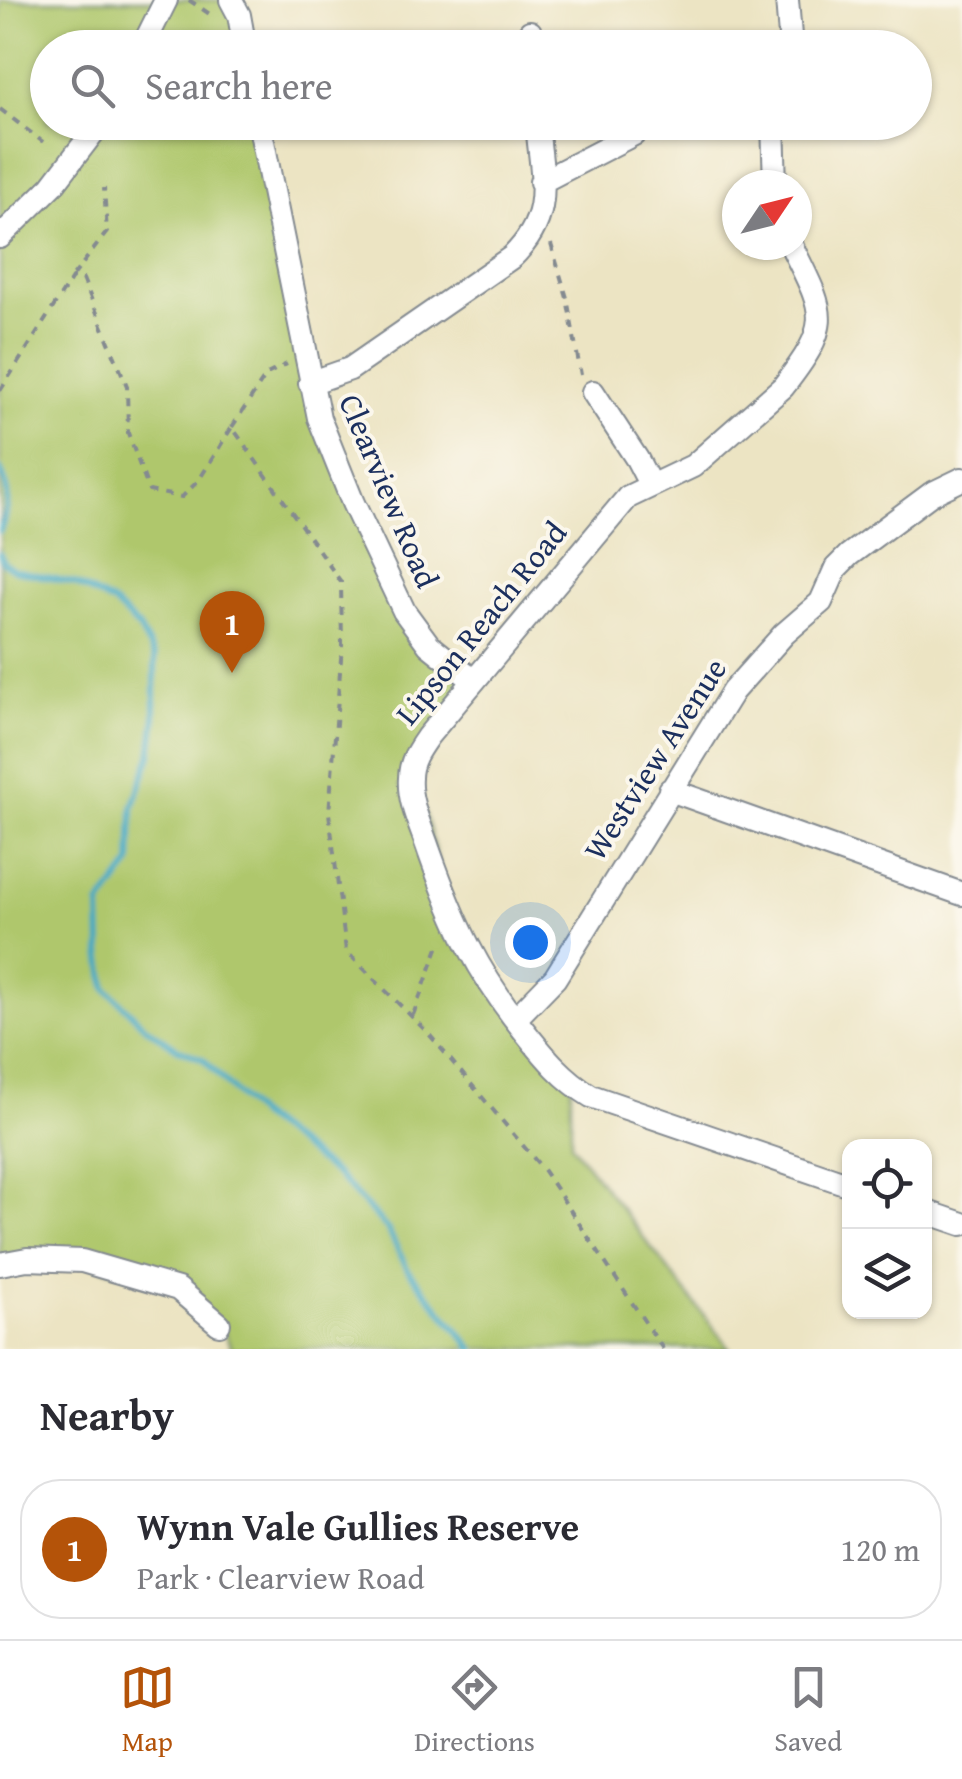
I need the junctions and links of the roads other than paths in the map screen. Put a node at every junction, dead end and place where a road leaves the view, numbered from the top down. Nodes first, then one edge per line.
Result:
1 (166, 0) edge
2 (231, 0) edge
3 (787, 0) edge
4 (151, 30) edge
5 (242, 30) edge
6 (790, 30) edge
7 (87, 140) edge
8 (263, 140) edge
9 (538, 140) edge
10 (622, 140) edge
11 (774, 140) edge
12 (775, 170) edge
13 (541, 182) junction
14 (0, 237) edge
15 (799, 260) edge
16 (310, 382) junction
17 (589, 391) road end
18 (962, 479) edge
19 (650, 486) junction
20 (474, 681) junction
21 (670, 790) junction
22 (962, 894) edge
23 (514, 1019) junction
24 (842, 1183) edge
25 (932, 1215) edge
26 (962, 1224) edge
27 (0, 1264) edge
28 (219, 1324) dead end

1 - 4 street
2 - 5 street
3 - 6 street
7 - 14 street
8 - 16 street, Clearview Road
9 - 13 street
10 - 13 street
11 - 12 street
13 - 16 street
15 - 19 street, Lipson Reach Road
16 - 20 street, Clearview Road
17 - 19 street
18 - 21 street, Westview Avenue
19 - 20 street, Lipson Reach Road
20 - 23 street, Lipson Reach Road
21 - 22 street
21 - 23 street, Westview Avenue
23 - 24 street, Lipson Reach Road
25 - 26 street
27 - 28 street

